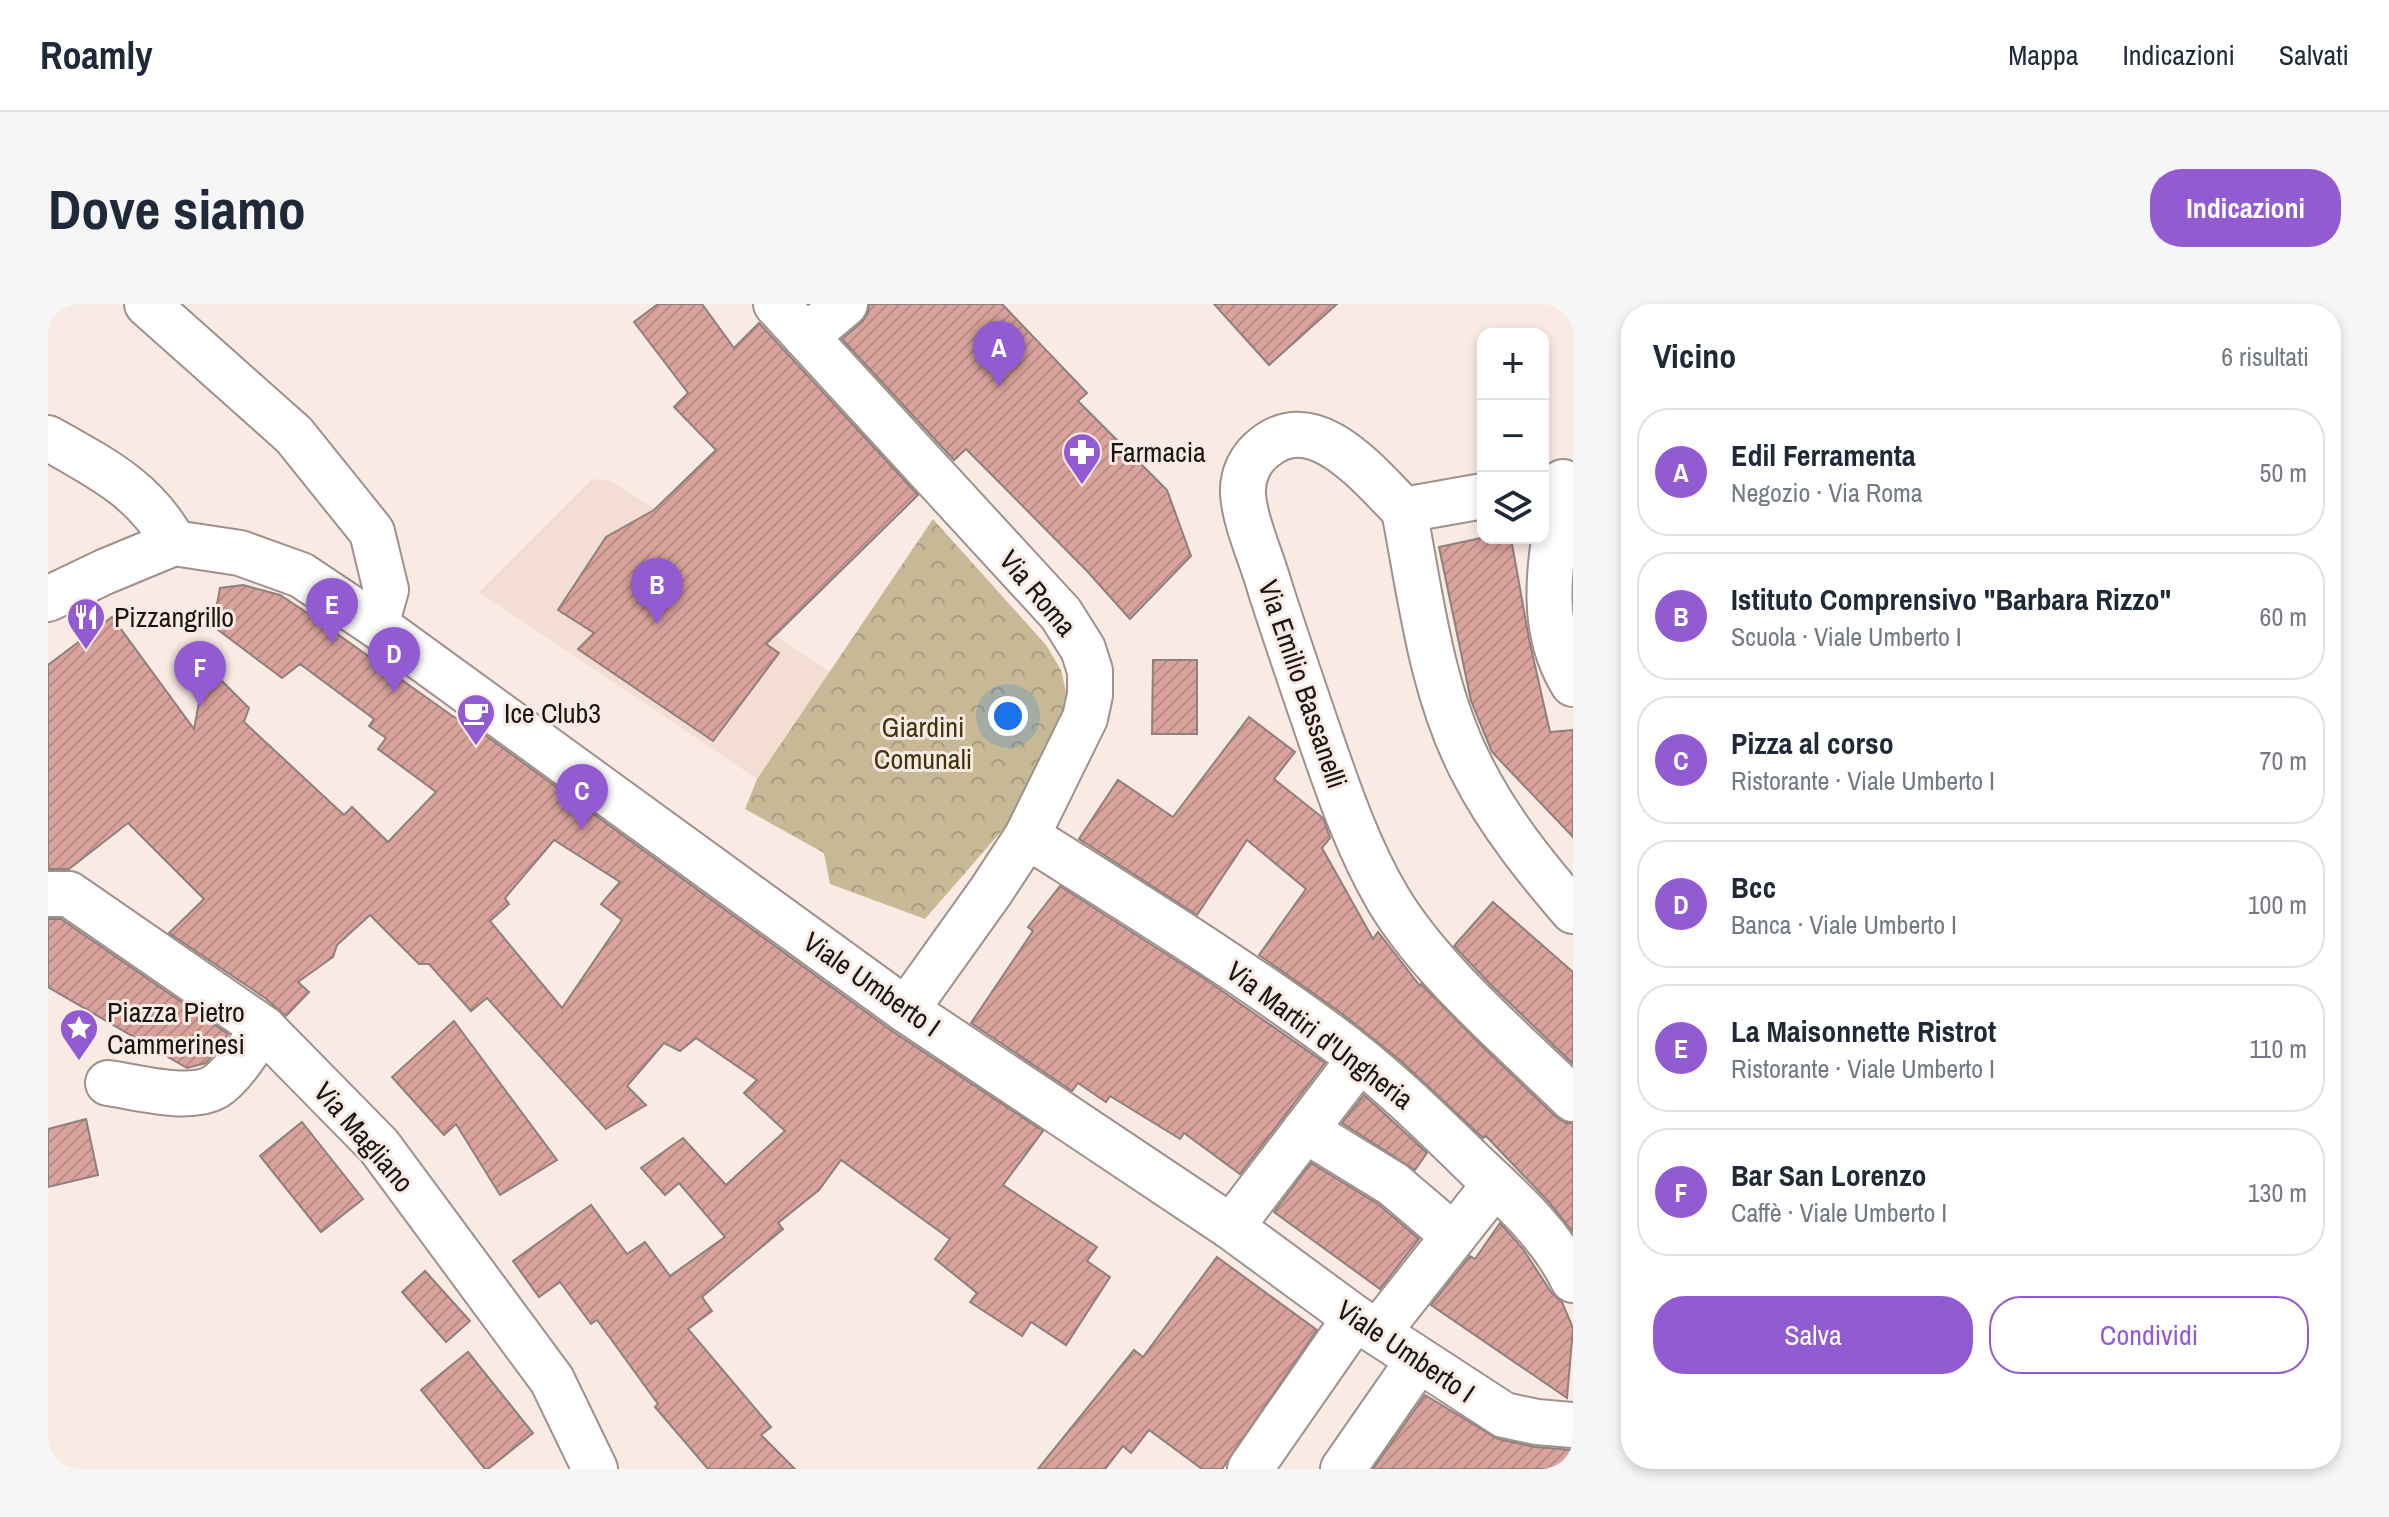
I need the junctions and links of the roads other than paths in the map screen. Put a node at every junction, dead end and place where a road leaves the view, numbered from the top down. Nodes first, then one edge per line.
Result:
1 (147, 304) edge
2 (776, 304) edge
3 (845, 304) edge
4 (806, 337) junction
5 (48, 438) edge
6 (1560, 482) edge
7 (1477, 497) edge
8 (1404, 510) junction
9 (174, 543) junction
10 (48, 599) edge
11 (376, 625) junction
12 (1573, 684) edge
13 (1027, 836) junction
14 (48, 894) edge
15 (1573, 911) edge
16 (906, 1010) junction
17 (263, 1028) junction
18 (1359, 1060) junction
19 (108, 1083) dead end
20 (1573, 1099) edge
21 (1305, 1130) junction
22 (1495, 1184) junction
23 (1231, 1227) junction
24 (1454, 1236) junction
25 (1573, 1280) edge
26 (1366, 1325) junction
27 (1418, 1361) junction
28 (1573, 1425) edge
29 (595, 1469) edge
30 (1250, 1469) edge
31 (1343, 1469) edge

1 - 11 street
2 - 4 street, Via Roma
3 - 4 street
4 - 13 street, Via Roma
5 - 9 street
6 - 12 street
7 - 8 street
8 - 15 street
8 - 20 street, Via Emilio Bassanelli
9 - 10 street
9 - 11 street, Viale Umberto I
11 - 16 street, Viale Umberto I
13 - 16 street, Via Roma
13 - 18 street, Via Martiri d'Ungheria
14 - 17 street, Via Magliano
16 - 23 street, Viale Umberto I
17 - 19 street
17 - 29 street, Via Magliano
18 - 21 street
18 - 22 street, Via Martiri d'Ungheria
21 - 23 street
21 - 24 street
22 - 24 street
22 - 25 street, Via Martiri d'Ungheria
23 - 26 street, Viale Umberto I
24 - 26 street
26 - 27 street, Viale Umberto I
26 - 30 street
27 - 28 street, Viale Umberto I
27 - 31 street

